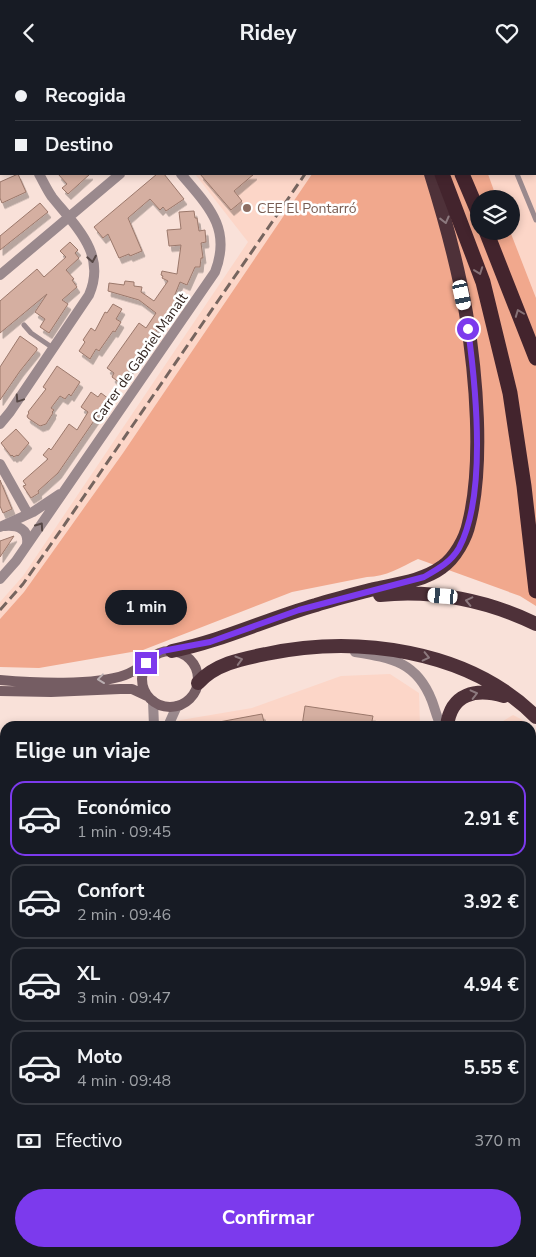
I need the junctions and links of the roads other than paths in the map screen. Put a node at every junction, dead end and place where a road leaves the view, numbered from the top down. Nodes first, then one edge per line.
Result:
1 (40, 175) edge
2 (119, 175) edge
3 (182, 175) edge
4 (431, 175) edge
5 (442, 175) edge
6 (462, 175) edge
7 (517, 175) edge
8 (470, 192) edge
9 (69, 217) junction
10 (536, 220) edge
11 (490, 240) edge
12 (0, 275) edge
13 (24, 325) dead end
14 (53, 348) junction
15 (536, 358) edge
16 (0, 424) edge
17 (0, 464) edge
18 (65, 491) junction
19 (28, 515) junction
20 (1, 527) edge
21 (27, 544) junction
22 (0, 579) edge
23 (536, 591) edge
24 (323, 603) junction
25 (536, 624) edge
26 (343, 647) junction
27 (172, 651) junction
28 (146, 663) junction
29 (0, 680) edge
30 (198, 683) junction
31 (0, 691) edge
32 (150, 698) junction
33 (518, 700) junction
34 (177, 706) junction
35 (536, 717) edge
36 (153, 721) edge
37 (170, 721) edge
38 (438, 721) edge
39 (448, 721) edge

1 - 9 street
2 - 9 street
3 - 18 street, Carrer de Gabriel Manalt
4 -> 24 highway
5 -> 23 highway
6 - 8 highway
7 - 10 lane
9 - 12 street
9 -> 14 street
15 -> 11 highway
13 - 14 lane
14 -> 16 street
17 - 19 street
18 - 19 street, Carrer de Gabriel Manalt
21 -> 18 street
19 - 20 street, Carrer de Gabriel Manalt
20 - 21 street
21 - 22 street
25 -> 24 highway
24 - 27 highway
30 -> 26 highway
26 -> 33 highway
26 - 38 street
27 - 28 main road
27 - 30 main road
28 -> 29 main road
28 - 32 main road
30 - 34 main road
31 - 32 main road
32 - 34 main road
32 - 36 street
33 - 35 highway
39 -> 33 highway
34 - 37 street

